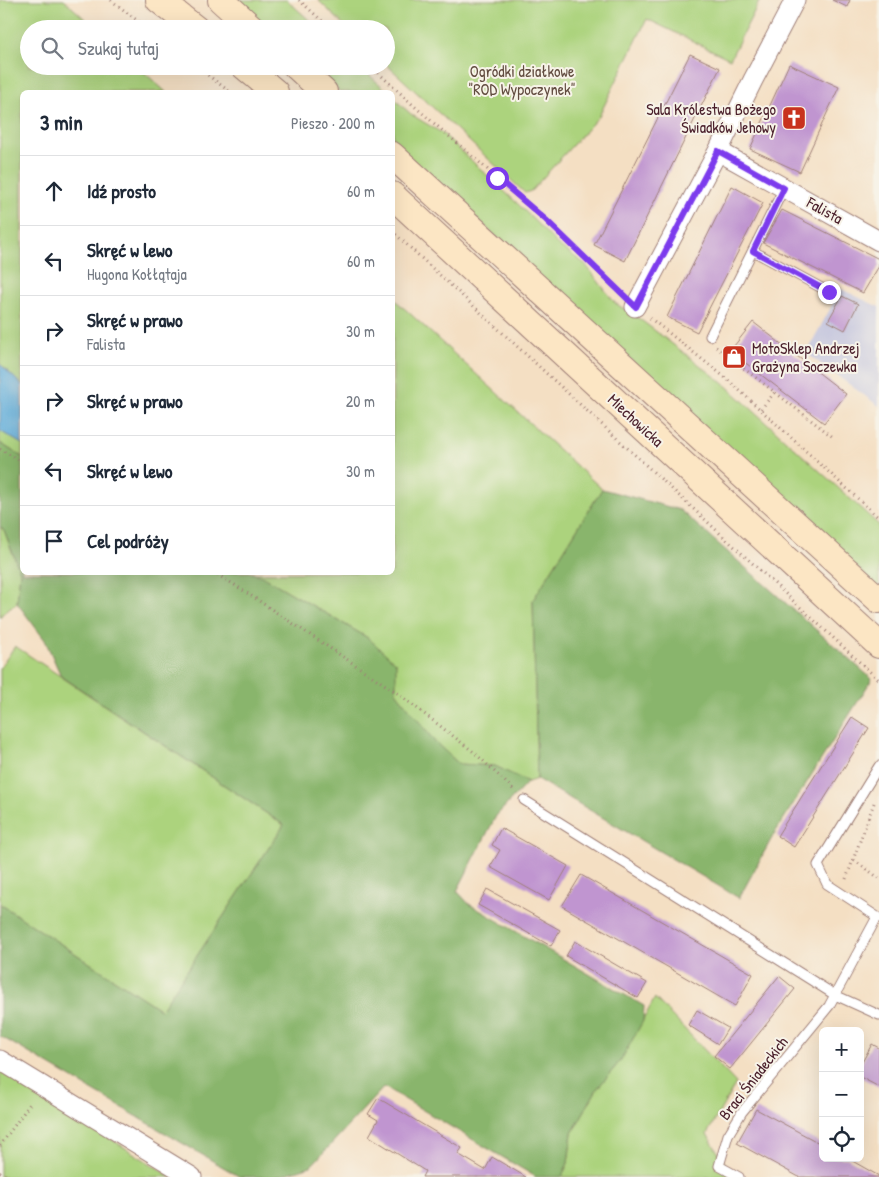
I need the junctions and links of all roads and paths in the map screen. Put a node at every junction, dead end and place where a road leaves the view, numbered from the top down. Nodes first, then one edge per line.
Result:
1 (111, 0) edge
2 (159, 0) edge
3 (221, 0) edge
4 (300, 0) edge
5 (795, 0) edge
6 (137, 20) edge
7 (185, 20) edge
8 (244, 20) edge
9 (321, 20) edge
10 (208, 75) edge
11 (255, 75) edge
12 (306, 75) edge
13 (381, 75) edge
14 (227, 90) edge
15 (273, 90) edge
16 (322, 90) edge
17 (718, 151) junction
18 (395, 158) edge
19 (784, 188) junction
20 (395, 199) edge
21 (395, 234) edge
22 (879, 241) edge
23 (753, 251) junction
24 (829, 292) dead end
25 (636, 307) junction
26 (710, 336) joint
27 (775, 392) junction
28 (761, 409) junction
29 (833, 436) dead end
30 (0, 449) edge
31 (20, 461) edge
32 (879, 518) edge
33 (218, 575) edge
34 (879, 600) edge
35 (879, 645) edge
36 (879, 680) edge
37 (879, 766) edge
38 (524, 800) joint
39 (876, 800) dead end
40 (854, 860) junction
41 (879, 878) edge
42 (840, 892) junction
43 (878, 917) edge
44 (835, 995) junction
45 (879, 1015) edge
46 (0, 1060) edge
47 (38, 1107) dead end
48 (0, 1146) edge
49 (0, 1172) edge
50 (8, 1177) edge
51 (192, 1177) edge
52 (739, 1177) edge

1 - 6 path
2 - 7 main road
3 - 8 main road
4 - 9 path
5 - 17 street
10 - 14 path
11 - 15 main road
12 - 16 main road
13 - 25 path
17 - 19 street, Falista
17 - 25 street
18 - 34 main road, Miechowicka
19 - 22 street, Falista
19 - 23 lane
20 - 35 main road, Miechowicka
21 - 36 path
23 - 24 lane
23 - 26 lane
25 - 28 path
26 - 27 path
27 - 28 path
27 - 29 path
28 - 32 path
30 - 31 path
33 - 38 path
37 - 42 lane, Braci Śniadeckich
38 - 44 lane
39 - 40 path
40 - 41 path
40 - 42 path
42 - 43 lane, Braci Śniadeckich
43 - 44 lane, Braci Śniadeckich
44 - 45 lane
44 - 52 lane, Braci Śniadeckich
46 - 51 street
47 - 48 path
49 - 50 path

